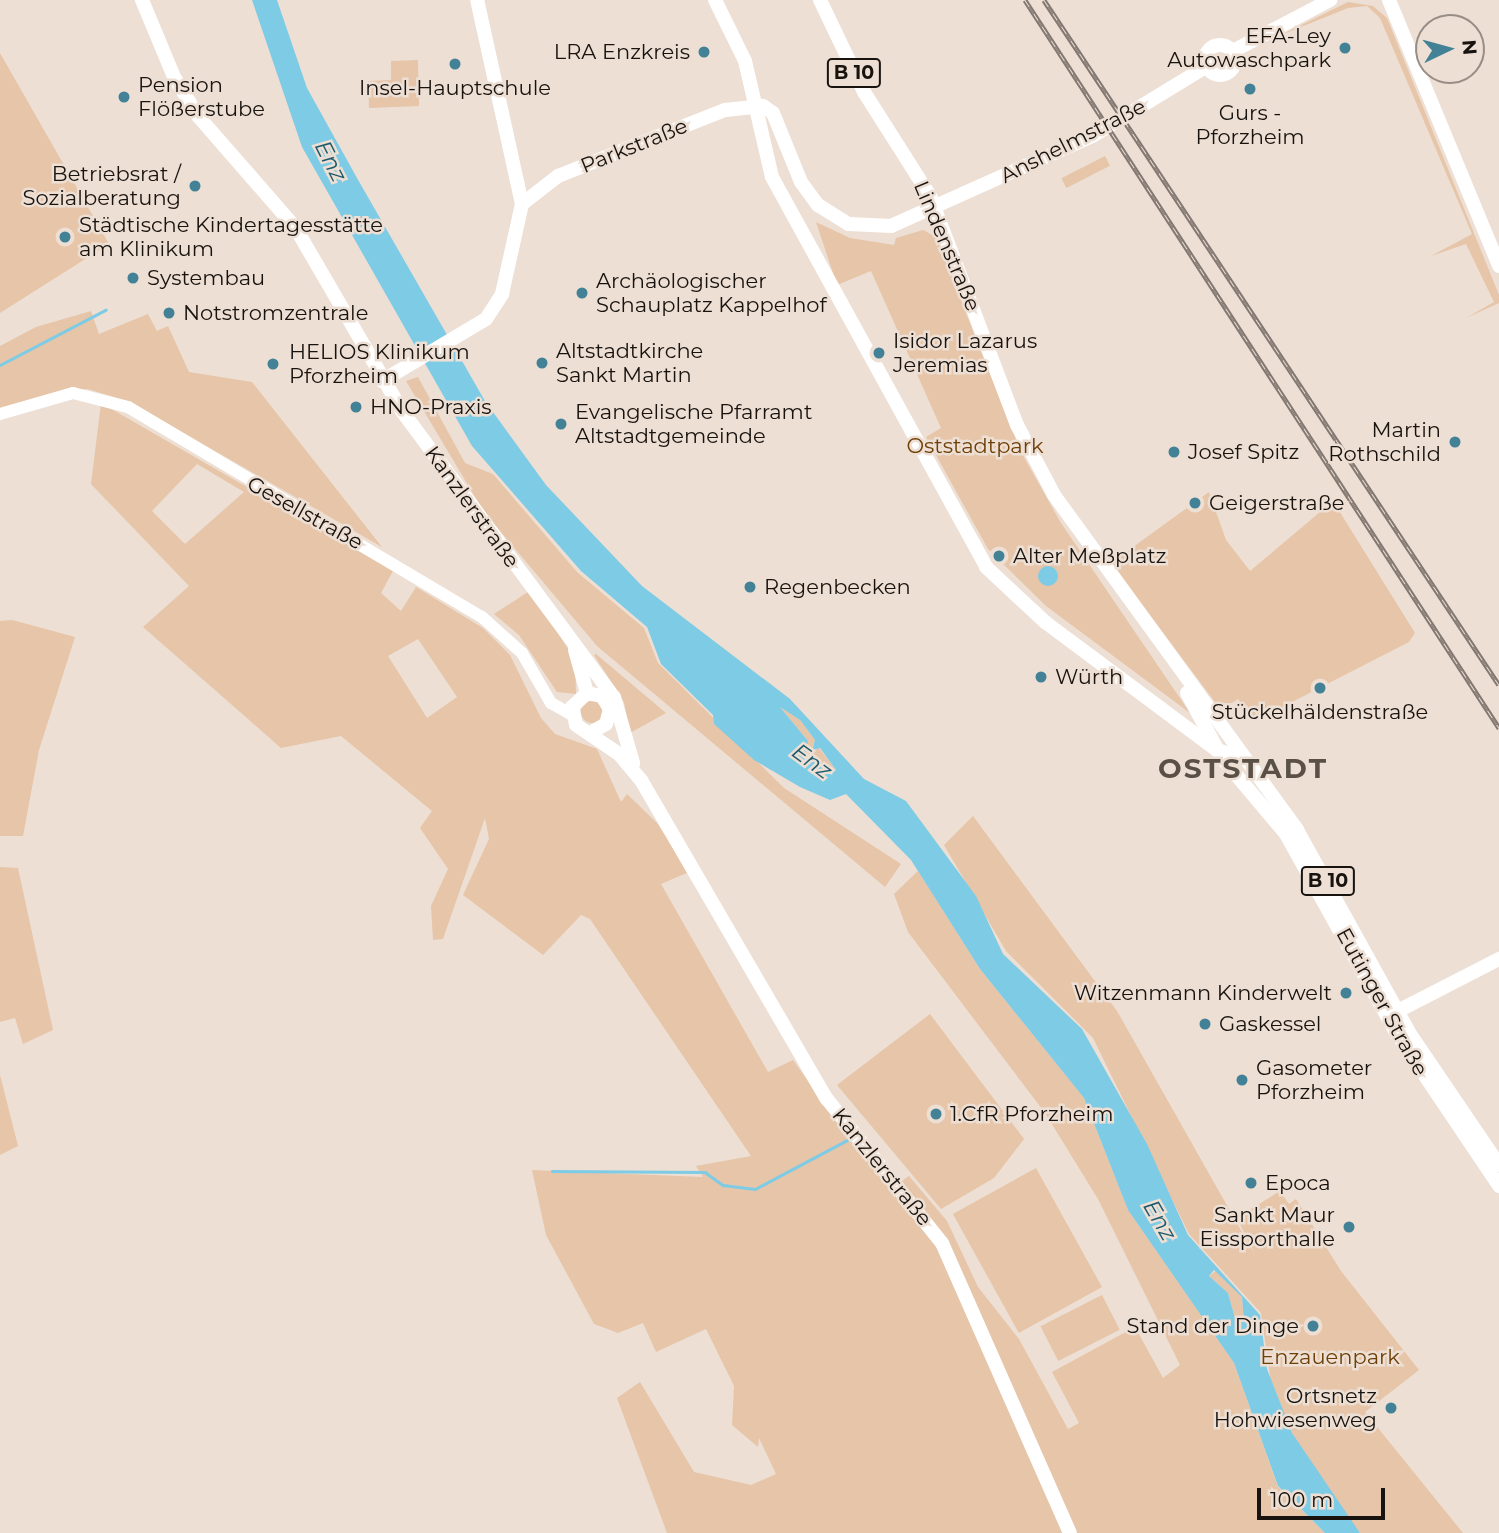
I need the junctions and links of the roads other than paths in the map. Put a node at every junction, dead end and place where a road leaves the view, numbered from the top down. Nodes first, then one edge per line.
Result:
1 (142, 0) edge
2 (477, 0) edge
3 (715, 0) edge
4 (820, 0) edge
5 (1330, 0) edge
6 (1389, 0) edge
7 (1233, 51) junction
8 (1207, 66) junction
9 (750, 107) junction
10 (522, 204) junction
11 (936, 208) junction
12 (1499, 266) edge
13 (392, 375) junction
14 (0, 414) edge
15 (565, 629) junction
16 (587, 693) junction
17 (571, 714) junction
18 (606, 724) junction
19 (1207, 727) junction
20 (592, 732) junction
21 (1217, 750) junction
22 (619, 754) junction
23 (1247, 760) junction
24 (641, 780) junction
25 (1499, 959) edge
26 (1391, 1014) junction
27 (1499, 1165) edge
28 (1499, 1186) edge
29 (1070, 1533) edge

1 - 13 main road, Kanzlerstraße
2 - 10 main road
3 - 9 main road
4 - 11 main road, Lindenstraße / B 10
5 - 7 main road, Anshelmstraße
6 - 12 main road
7 - 8 main road, Anshelmstraße
7 - 8 main road, Anshelmstraße
8 - 11 main road, Anshelmstraße
9 - 10 main road, Parkstraße
9 - 11 main road
9 - 19 main road
10 - 13 main road
11 - 19 main road, Lindenstraße / B 10
13 - 15 main road, Kanzlerstraße
14 - 17 street, Gesellstraße
15 - 16 main road, Kanzlerstraße
15 - 24 main road, Kanzlerstraße
16 - 17 main road
16 - 18 main road, Kanzlerstraße
17 - 20 main road, Kanzlerstraße
18 - 20 main road
18 - 22 main road, Kanzlerstraße
19 - 21 main road
19 - 23 main road, Lindenstraße / B 10
20 - 22 main road, Kanzlerstraße
21 - 23 main road
21 - 26 main road, Eutinger Straße / B 10
22 - 24 main road, Kanzlerstraße
23 - 26 main road, Eutinger Straße / B 10
24 - 29 main road, Kanzlerstraße
25 - 26 main road
26 - 27 main road, Eutinger Straße / B 10
26 - 28 main road, Eutinger Straße / B 10

